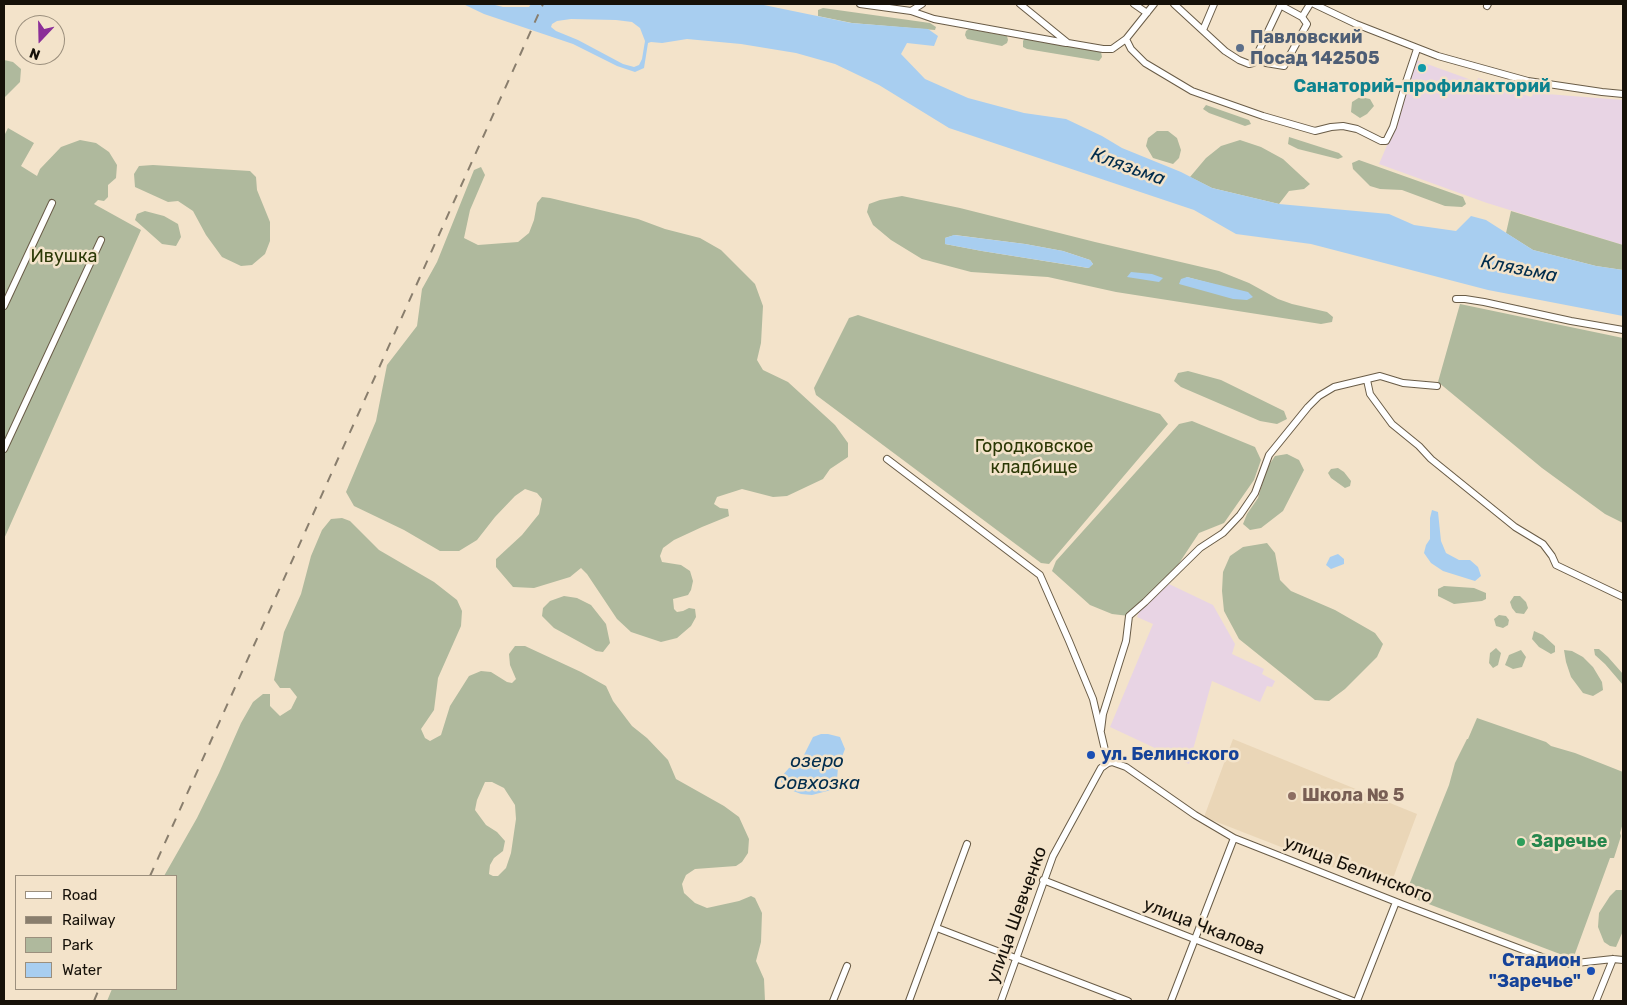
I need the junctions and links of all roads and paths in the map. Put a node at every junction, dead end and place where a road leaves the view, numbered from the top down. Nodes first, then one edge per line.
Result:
1 (860, 4) edge
2 (1020, 4) edge
3 (1134, 4) edge
4 (1154, 4) edge
5 (1174, 4) edge
6 (1214, 4) edge
7 (1280, 4) edge
8 (1310, 4) edge
9 (1314, 4) edge
10 (919, 5) edge
11 (911, 10) junction
12 (1146, 14) junction
13 (1302, 17) junction
14 (1203, 30) junction
15 (1126, 39) junction
16 (1068, 43) junction
17 (1417, 49) junction
18 (1256, 56) junction
19 (1623, 94) edge
20 (52, 202) dead end
21 (101, 240) dead end
22 (1456, 299) dead end
23 (4, 306) edge
24 (1623, 330) edge
25 (1367, 380) junction
26 (1437, 386) dead end
27 (4, 449) edge
28 (887, 459) dead end
29 (1623, 596) edge
30 (1101, 730) junction
31 (1108, 763) junction
32 (1234, 838) junction
33 (968, 844) dead end
34 (1043, 880) junction
35 (1396, 902) junction
36 (937, 928) junction
37 (1194, 939) junction
38 (1016, 959) junction
39 (1613, 959) junction
40 (1623, 960) edge
41 (847, 966) dead end
42 (833, 1001) edge
43 (910, 1001) edge
44 (1001, 1001) edge
45 (1128, 1001) edge
46 (1171, 1001) edge
47 (1355, 1001) edge
48 (1596, 1001) edge

1 - 11 street
2 - 16 street
3 - 12 street
4 - 12 street
5 - 14 street
6 - 14 street
7 - 13 street
7 - 18 street
8 - 13 street
9 - 17 street
10 - 11 street
11 - 16 street
12 - 15 street
13 - 18 street
14 - 18 street
15 - 16 street
15 - 17 street
17 - 19 street
20 - 23 street
21 - 27 street
22 - 24 street
25 - 26 street
25 - 29 street
25 - 30 street
28 - 30 street
30 - 31 street
31 - 32 street, улица Белинского
31 - 34 street, улица Шевченко
32 - 35 street, улица Белинского
32 - 37 street
33 - 36 street
34 - 37 street, улица Чкалова
34 - 38 street, улица Шевченко
35 - 39 street, улица Белинского
35 - 47 street
36 - 38 street
36 - 43 street
37 - 46 street
37 - 47 street, улица Чкалова
38 - 44 street, улица Шевченко
38 - 45 street
39 - 40 street, улица Белинского
39 - 48 street
41 - 42 street

